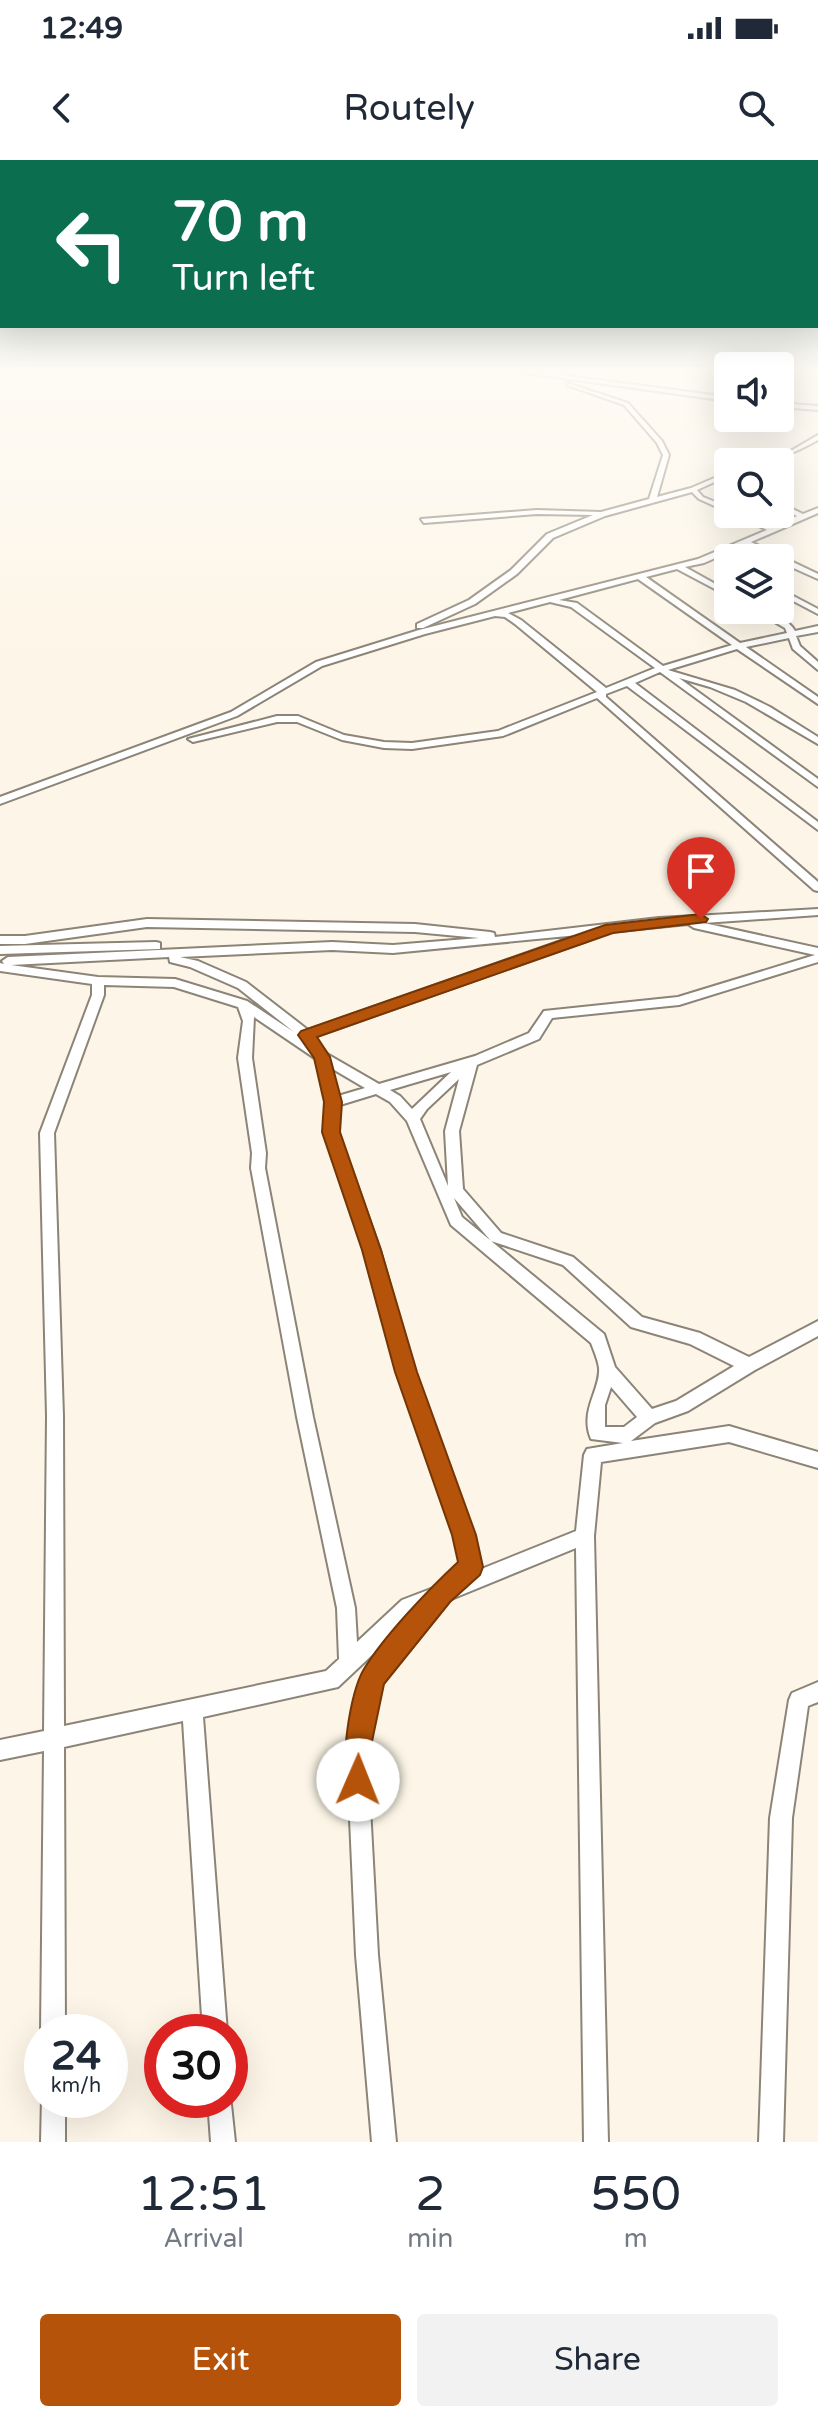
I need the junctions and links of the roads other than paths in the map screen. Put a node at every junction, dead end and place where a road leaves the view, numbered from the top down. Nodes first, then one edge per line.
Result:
1 (663, 464) edge
2 (714, 477) edge
3 (693, 489) junction
4 (652, 500) junction
5 (714, 504) edge
6 (818, 510) edge
7 (794, 512) edge
8 (602, 514) junction
9 (802, 516) junction
10 (424, 521) dead end
11 (770, 528) edge
12 (774, 530) junction
13 (747, 543) joint
14 (707, 558) junction
15 (714, 559) edge
16 (794, 566) edge
17 (679, 567) junction
18 (640, 577) junction
19 (818, 577) edge
20 (714, 586) edge
21 (794, 599) edge
22 (548, 600) junction
23 (818, 612) edge
24 (496, 613) junction
25 (784, 624) edge
26 (818, 629) edge
27 (422, 632) junction
28 (791, 635) junction
29 (741, 645) junction
30 (818, 667) edge
31 (661, 669) junction
32 (672, 674) junction
33 (628, 682) junction
34 (602, 692) junction
35 (818, 701) edge
36 (818, 741) edge
37 (138, 750) junction
38 (818, 784) edge
39 (0, 801) edge
40 (818, 827) edge
41 (818, 888) edge
42 (818, 912) edge
43 (678, 920) junction
44 (610, 928) junction
45 (494, 937) junction
46 (518, 939) junction
47 (0, 940) edge
48 (157, 955) junction
49 (818, 955) edge
50 (0, 961) edge
51 (98, 981) junction
52 (243, 1004) junction
53 (306, 1035) junction
54 (322, 1057) junction
55 (471, 1061) junction
56 (374, 1090) junction
57 (333, 1102) junction
58 (413, 1119) junction
59 (818, 1328) edge
60 (749, 1365) junction
61 (608, 1371) junction
62 (649, 1418) junction
63 (818, 1460) edge
64 (585, 1536) junction
65 (442, 1594) junction
66 (349, 1663) junction
67 (818, 1692) edge
68 (192, 1709) junction
69 (53, 1738) junction
70 (0, 1750) edge
71 (53, 2014) edge
72 (214, 2014) edge
73 (53, 2118) edge
74 (221, 2118) edge
75 (53, 2142) edge
76 (223, 2142) edge
77 (384, 2142) edge
78 (596, 2142) edge
79 (771, 2142) edge

1 - 4 street
2 - 3 street
3 - 4 street
3 - 5 street
4 - 8 street
6 - 9 street
7 - 9 street
8 - 10 street
8 - 27 street
9 - 12 street
11 - 12 street
12 - 13 street
13 - 14 street
14 - 15 street
14 - 17 street
16 - 19 street
17 - 18 street
17 - 20 street
18 - 22 street
18 - 29 street
21 - 23 street
22 - 24 street
22 - 31 street
24 - 27 street
24 - 34 street
25 - 28 street
26 - 28 street
27 - 37 street
28 - 29 street
28 - 30 street
29 - 31 street
29 - 35 street
31 - 32 street
31 - 33 street
32 - 36 street
32 - 38 street
33 - 34 street
33 - 40 street
34 - 37 street
34 - 41 street
37 - 39 street
42 - 43 street
43 - 44 street
43 - 49 street
44 - 46 street
44 - 53 street
45 - 46 street
45 - 47 street
45 - 50 street
46 - 48 street
48 - 50 street
48 - 53 street
49 - 55 street
50 - 51 street
51 - 52 street
51 - 69 street
52 - 54 street
52 - 66 street
53 - 54 street
54 - 56 street
54 - 57 street
55 - 56 street
55 - 58 street
55 - 60 street
56 - 57 street
56 - 58 street
57 - 65 street
58 - 61 street
59 - 60 street
60 - 62 street
61 - 62 street
61 - 62 street
63 - 64 street
64 - 65 street
64 - 78 street
65 - 66 street
65 - 77 street
66 - 68 street
67 - 79 street
68 - 69 street
68 - 72 street
69 - 70 street
69 - 71 street
73 - 75 street
74 - 76 street

